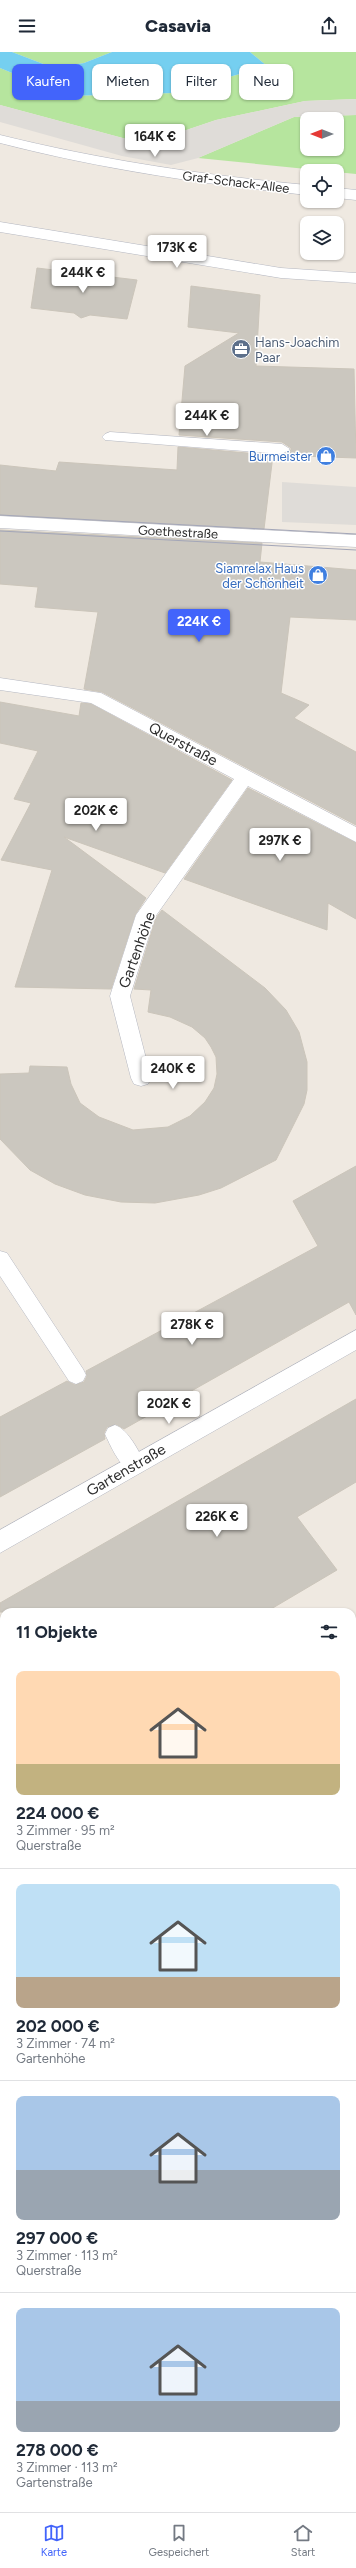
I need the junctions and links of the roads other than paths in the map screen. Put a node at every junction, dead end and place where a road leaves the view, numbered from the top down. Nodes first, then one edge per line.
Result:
1 (0, 139) edge
2 (300, 189) edge
3 (344, 194) edge
4 (356, 195) edge
5 (0, 227) edge
6 (356, 278) edge
7 (110, 437) dead end
8 (282, 449) dead end
9 (0, 522) edge
10 (356, 541) edge
11 (0, 684) edge
12 (245, 777) junction
13 (356, 835) edge
14 (141, 1078) dead end
15 (0, 1259) edge
16 (356, 1339) edge
17 (76, 1375) dead end
18 (115, 1434) dead end
19 (135, 1465) junction
20 (0, 1542) edge

1 - 2 street, Graf-Schack-Allee
3 - 4 street
5 - 6 street
7 - 8 lane
9 - 10 street, Goethestraße
11 - 12 street, Querstraße
12 - 13 street, Querstraße
12 - 14 street, Gartenhöhe
15 - 17 lane
16 - 19 street, Gartenstraße
18 - 19 lane
19 - 20 street, Gartenstraße

